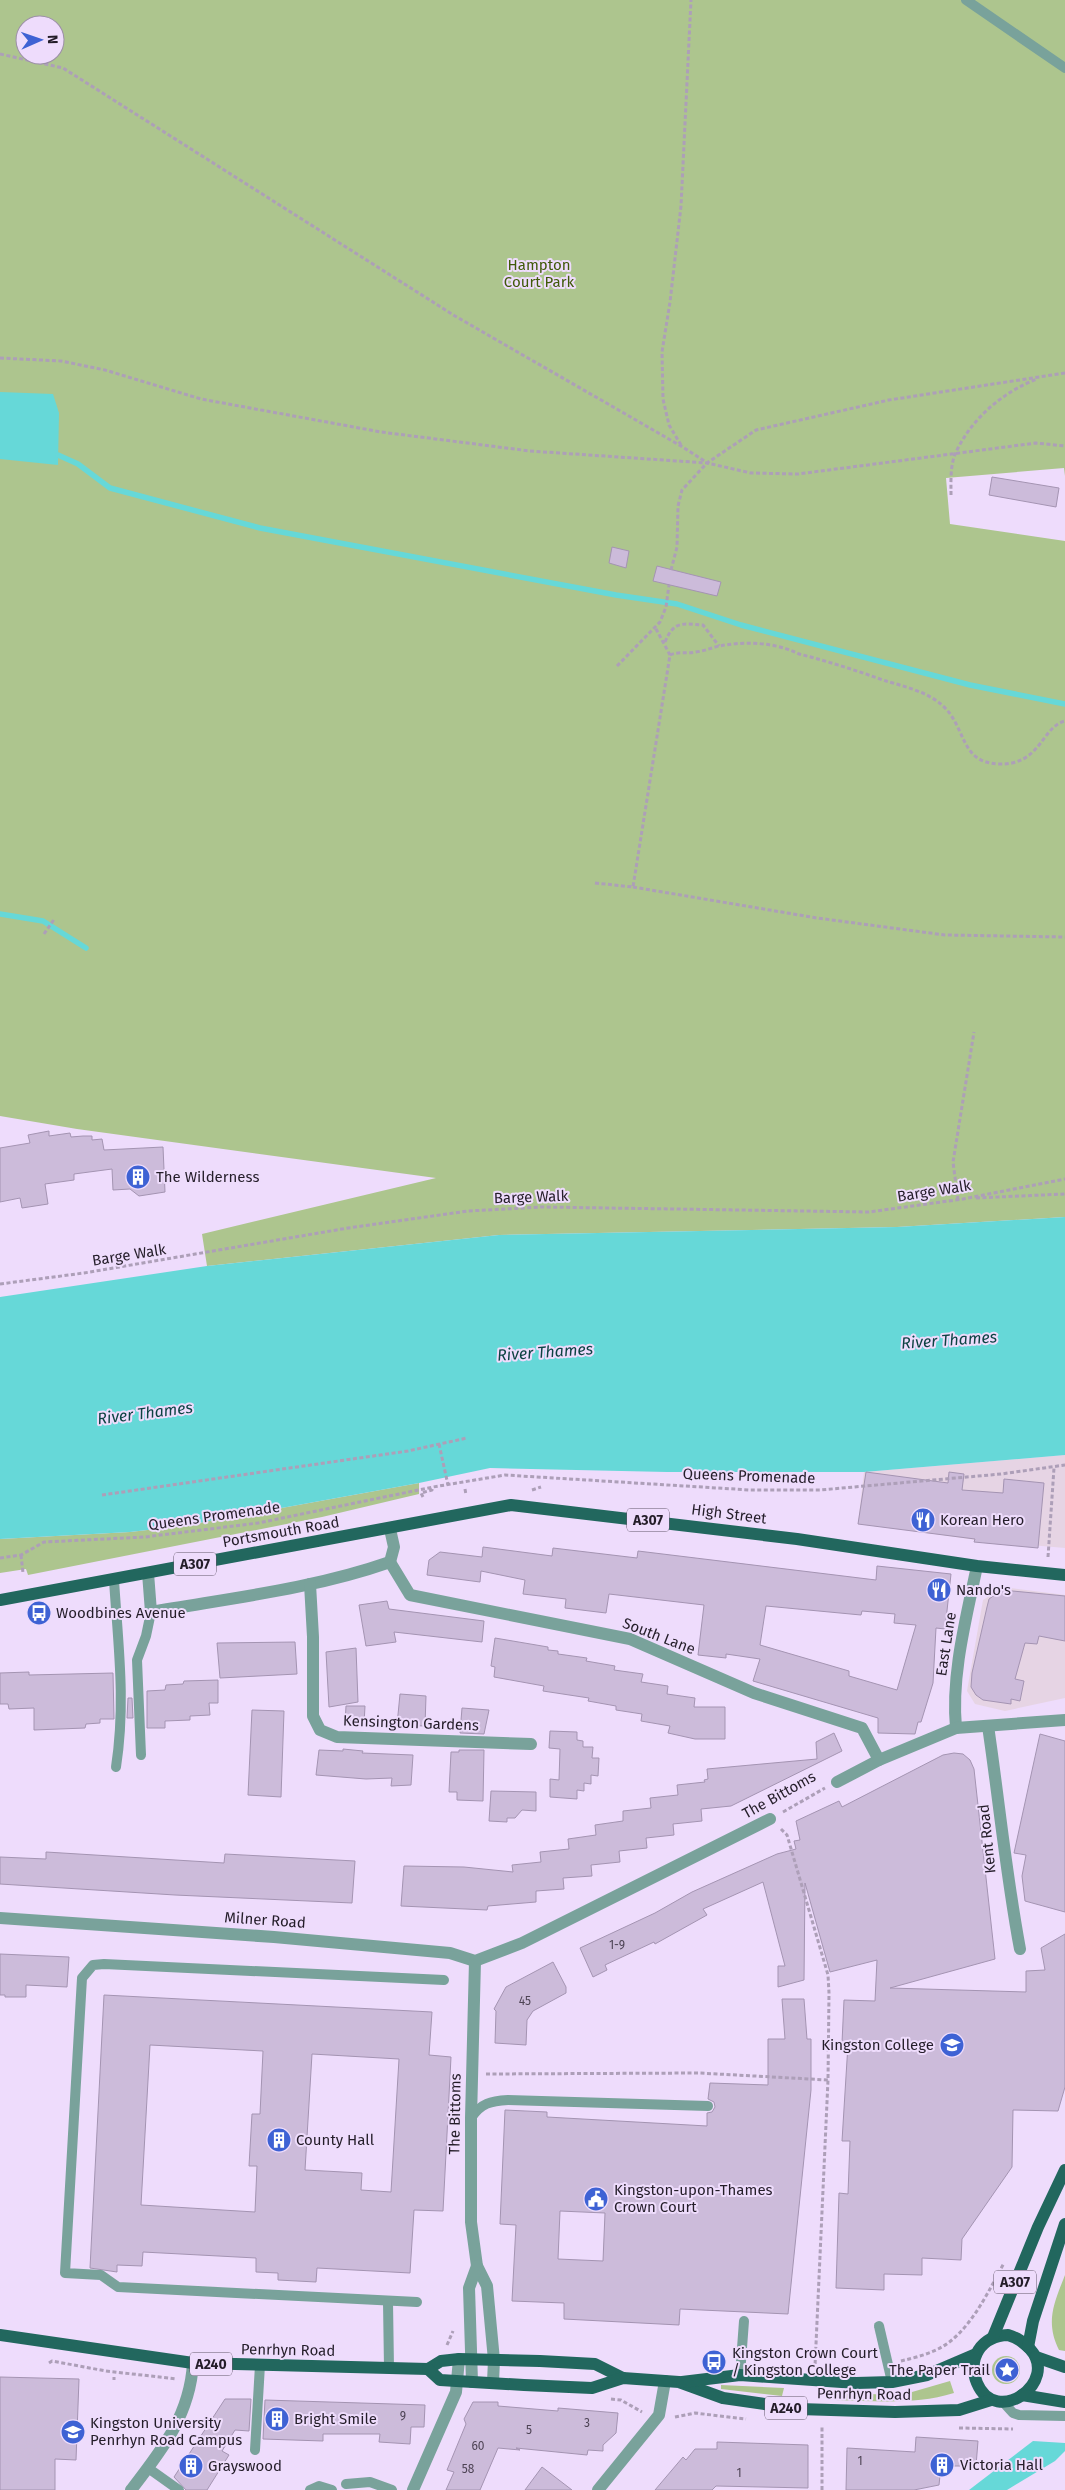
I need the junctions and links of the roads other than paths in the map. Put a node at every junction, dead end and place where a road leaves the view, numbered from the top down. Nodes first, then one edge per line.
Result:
1 (966, 0) edge
2 (1065, 68) edge
3 (390, 1528) junction
4 (390, 1562) junction
5 (977, 1566) junction
6 (148, 1573) junction
7 (1065, 1575) edge
8 (114, 1580) junction
9 (310, 1584) junction
10 (0, 1600) edge
11 (151, 1612) junction
12 (1065, 1720) edge
13 (988, 1726) junction
14 (956, 1728) junction
15 (530, 1744) dead end
16 (141, 1755) dead end
17 (879, 1760) junction
18 (116, 1767) dead end
19 (836, 1782) road end
20 (770, 1819) road end
21 (0, 1918) edge
22 (1020, 1949) dead end
23 (475, 1962) junction
24 (444, 1980) dead end
25 (708, 2106) dead end
26 (471, 2118) junction
27 (1065, 2170) edge
28 (1065, 2224) edge
29 (1065, 2254) edge
30 (1053, 2261) junction
31 (477, 2266) junction
32 (388, 2302) junction
33 (417, 2302) dead end
34 (744, 2321) dead end
35 (879, 2326) dead end
36 (0, 2335) edge
37 (993, 2337) junction
38 (1032, 2352) junction
39 (976, 2354) junction
40 (459, 2359) junction
41 (473, 2360) junction
42 (494, 2360) junction
43 (193, 2363) junction
44 (260, 2365) junction
45 (1065, 2367) edge
46 (389, 2368) junction
47 (428, 2369) junction
48 (740, 2375) junction
49 (623, 2378) junction
50 (459, 2381) junction
51 (665, 2381) junction
52 (472, 2382) junction
53 (493, 2382) junction
54 (679, 2382) junction
55 (892, 2382) junction
56 (1022, 2395) junction
57 (997, 2401) junction
58 (1065, 2402) edge
59 (1065, 2416) edge
60 (255, 2450) dead end
61 (148, 2468) junction
62 (346, 2484) dead end
63 (131, 2490) edge
64 (179, 2490) edge
65 (310, 2490) edge
66 (332, 2490) edge
67 (392, 2490) edge
68 (413, 2490) edge
69 (598, 2490) edge

1 - 2 lane
3 - 4 street
3 - 5 main road, High Street / A307
3 - 6 main road, Portsmouth Road / A307
4 - 9 street
4 - 17 street, South Lane
5 - 7 main road, High Street / A307
5 - 14 street, East Lane
6 - 8 main road, Portsmouth Road / A307
6 - 11 street
8 - 10 main road, Portsmouth Road / A307
8 - 18 lane
9 - 11 street
9 - 15 street, Kensington Gardens
11 - 16 lane
12 - 13 street, The Bittoms
13 - 14 street, The Bittoms
13 - 22 street, Kent Road
14 - 17 street, The Bittoms
17 - 19 street, The Bittoms
20 - 23 street, The Bittoms
21 - 23 street, Milner Road
23 - 26 street, The Bittoms
24 - 32 lane
25 - 26 lane
26 - 31 street, The Bittoms
27 - 37 main road, A307
28 - 30 main road, A307
29 - 30 street
30 - 38 main road, A307
31 - 41 street
31 - 42 street
32 - 33 lane
32 - 46 lane
34 - 48 lane
35 - 55 lane
36 - 43 main road, Penrhyn Road / A240
37 - 38 main road
37 - 39 main road
38 - 45 main road
38 - 56 main road
39 - 55 main road, Penrhyn Road / A240
39 - 57 main road
40 - 41 main road, Penrhyn Road / A240
40 - 47 main road, Penrhyn Road / A240
40 - 50 street
41 - 42 main road, Penrhyn Road / A240
41 - 52 street
42 - 49 main road, Penrhyn Road / A240
42 - 53 street
43 - 44 main road, Penrhyn Road / A240
43 - 61 street
44 - 46 main road, Penrhyn Road / A240
44 - 60 lane
46 - 47 main road, Penrhyn Road / A240
47 - 50 main road, Penrhyn Road / A240
48 - 54 main road, Penrhyn Road / A240
48 - 55 main road, Penrhyn Road / A240
49 - 51 main road, Penrhyn Road / A240
49 - 53 main road, Penrhyn Road / A240
50 - 52 main road, Penrhyn Road / A240
50 - 68 street
51 - 54 main road, Penrhyn Road / A240
51 - 69 street
52 - 53 main road, Penrhyn Road / A240
54 - 57 main road, Penrhyn Road / A240
56 - 57 main road
56 - 58 main road
57 - 59 lane
61 - 63 street
61 - 64 lane
62 - 67 lane
65 - 66 lane

